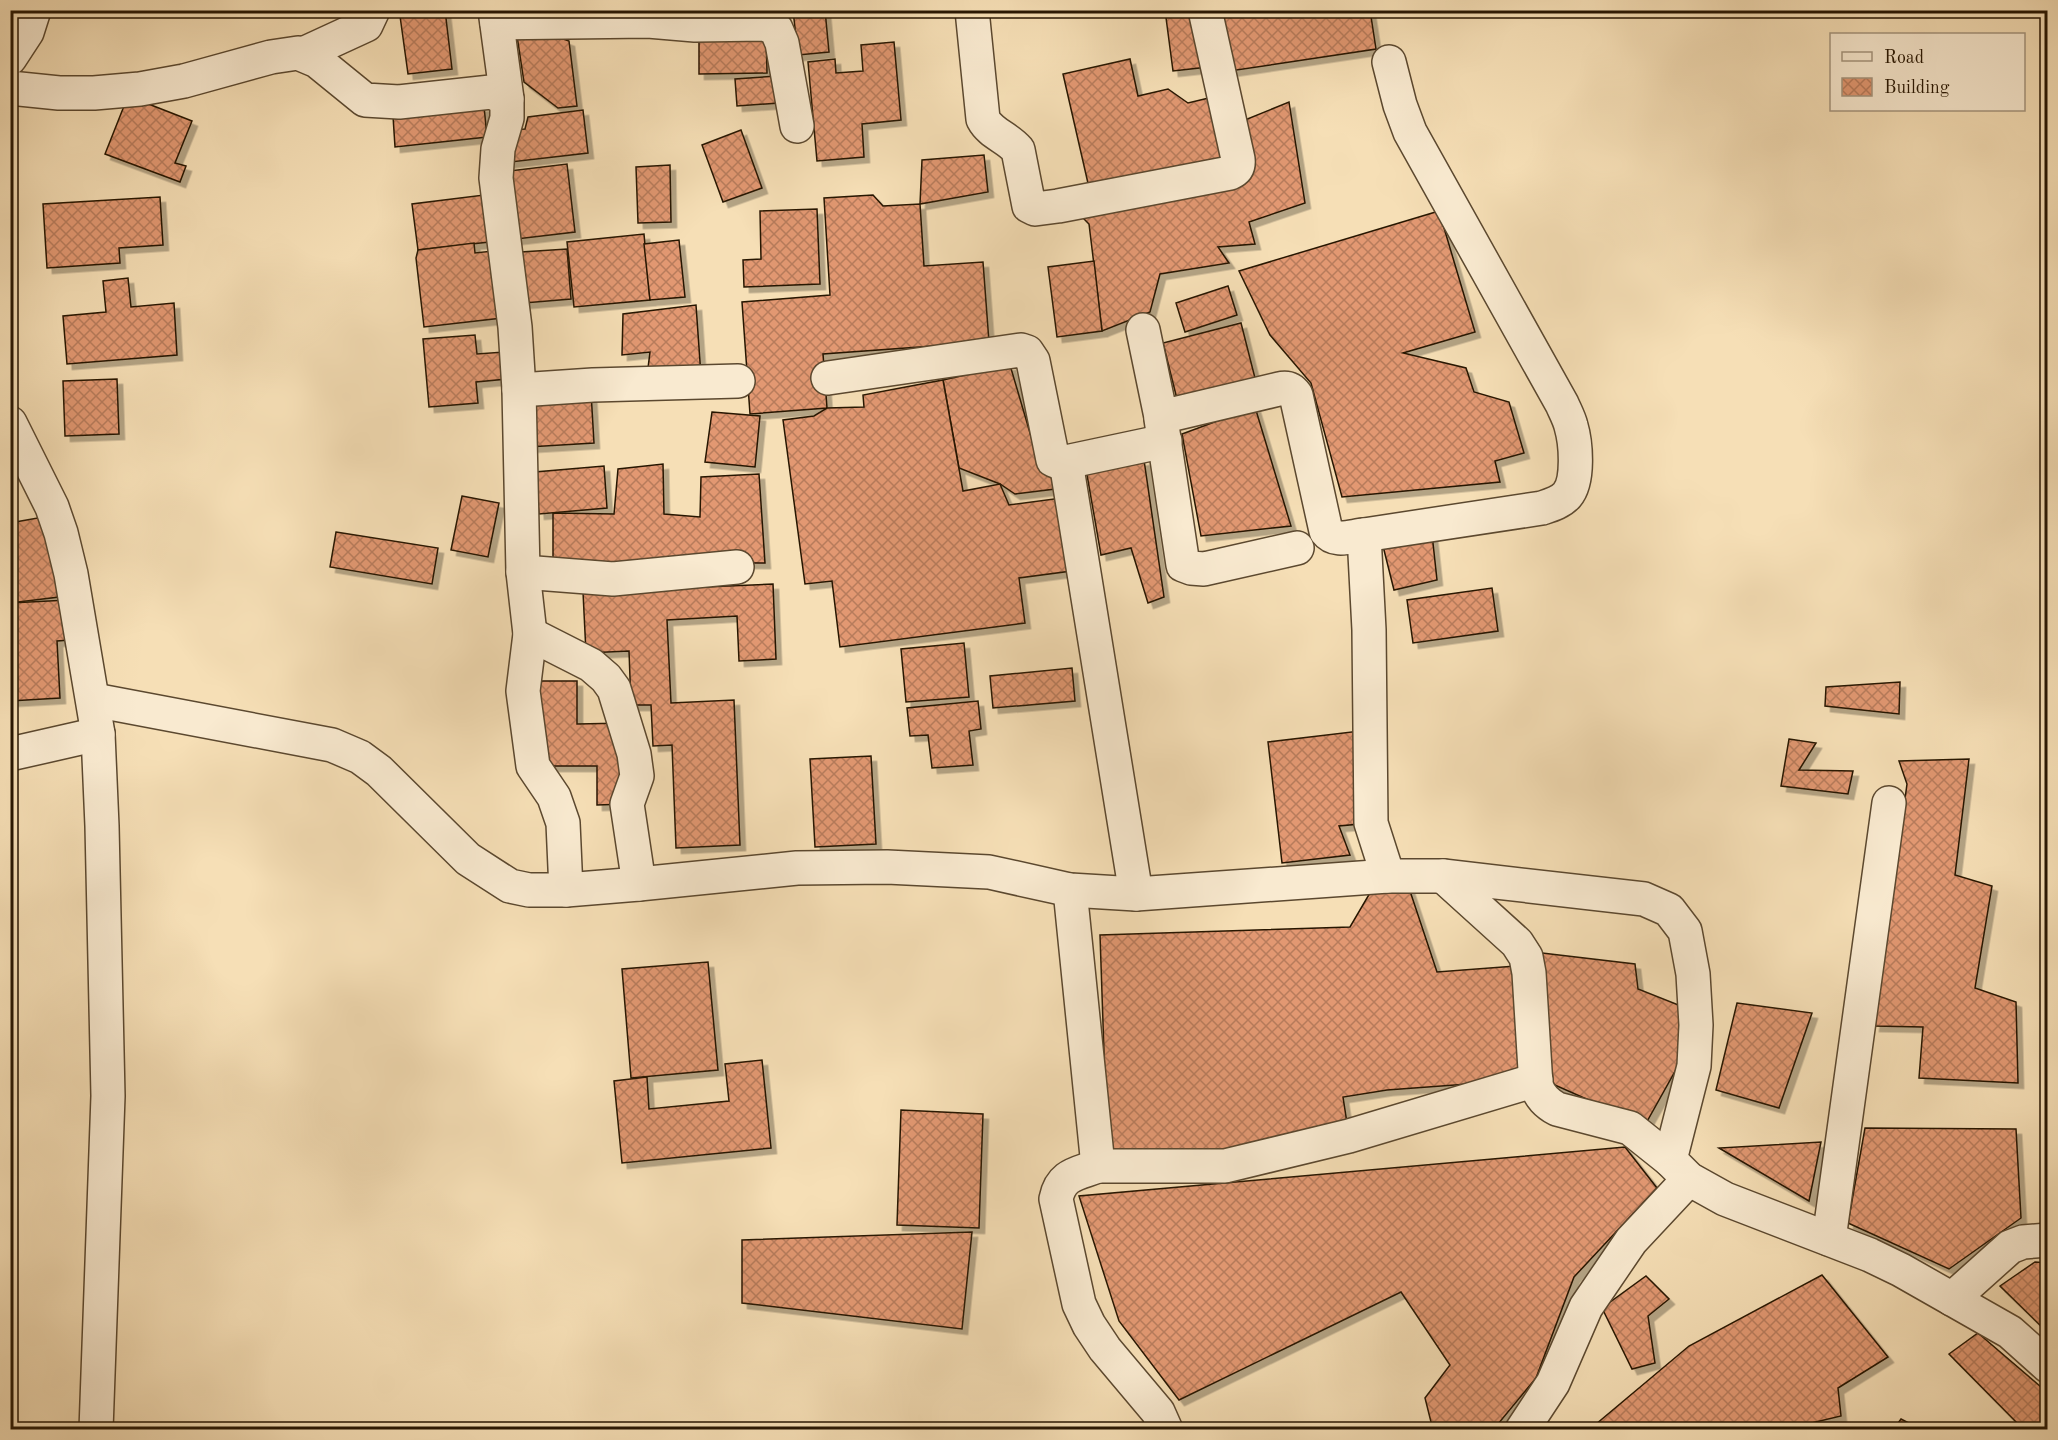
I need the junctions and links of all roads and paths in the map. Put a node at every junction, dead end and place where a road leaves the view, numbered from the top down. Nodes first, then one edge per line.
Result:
1 (34, 10) edge
2 (373, 10) edge
3 (972, 10) edge
4 (1205, 10) edge
5 (496, 17) edge
6 (303, 54) junction
7 (10, 58) edge
8 (1389, 62) dead end
9 (10, 88) edge
10 (507, 99) junction
11 (797, 126) dead end
12 (1143, 330) dead end
13 (828, 378) dead end
14 (738, 381) dead end
15 (519, 390) junction
16 (10, 423) edge
17 (1163, 429) junction
18 (1066, 462) junction
19 (23, 475) edge
20 (1364, 535) junction
21 (1296, 548) dead end
22 (736, 567) dead end
23 (524, 572) junction
24 (530, 634) junction
25 (94, 700) junction
26 (98, 734) junction
27 (10, 753) edge
28 (1888, 803) dead end
29 (1388, 876) junction
30 (1443, 876) junction
31 (639, 884) junction
32 (566, 890) junction
33 (1070, 890) junction
34 (1136, 894) junction
35 (1536, 1080) junction
36 (1098, 1166) junction
37 (1680, 1170) junction
38 (1828, 1239) junction
39 (2048, 1240) edge
40 (1952, 1299) junction
41 (2048, 1366) edge
42 (96, 1429) edge
43 (103, 1430) edge
44 (1166, 1430) edge
45 (1522, 1430) edge

1 - 7 street
2 - 6 street
3 - 4 street
5 - 10 street
5 - 11 street
6 - 9 street
6 - 10 street
8 - 20 street
10 - 15 street
12 - 17 street
13 - 18 street
14 - 15 street
15 - 23 street
16 - 19 street
17 - 18 street
17 - 20 street
17 - 21 street
18 - 34 street
19 - 25 street
20 - 29 street
22 - 23 street
23 - 24 street
24 - 31 street
24 - 32 street
25 - 26 street
25 - 32 street
26 - 27 street
26 - 42 street
28 - 38 street
29 - 30 street
29 - 34 street
30 - 35 street
30 - 37 street
31 - 32 street
31 - 33 street
33 - 34 street
33 - 36 street
35 - 36 street
35 - 37 street
36 - 44 street
37 - 38 street
37 - 45 street
38 - 40 street
39 - 40 street
40 - 41 street
42 - 43 street

